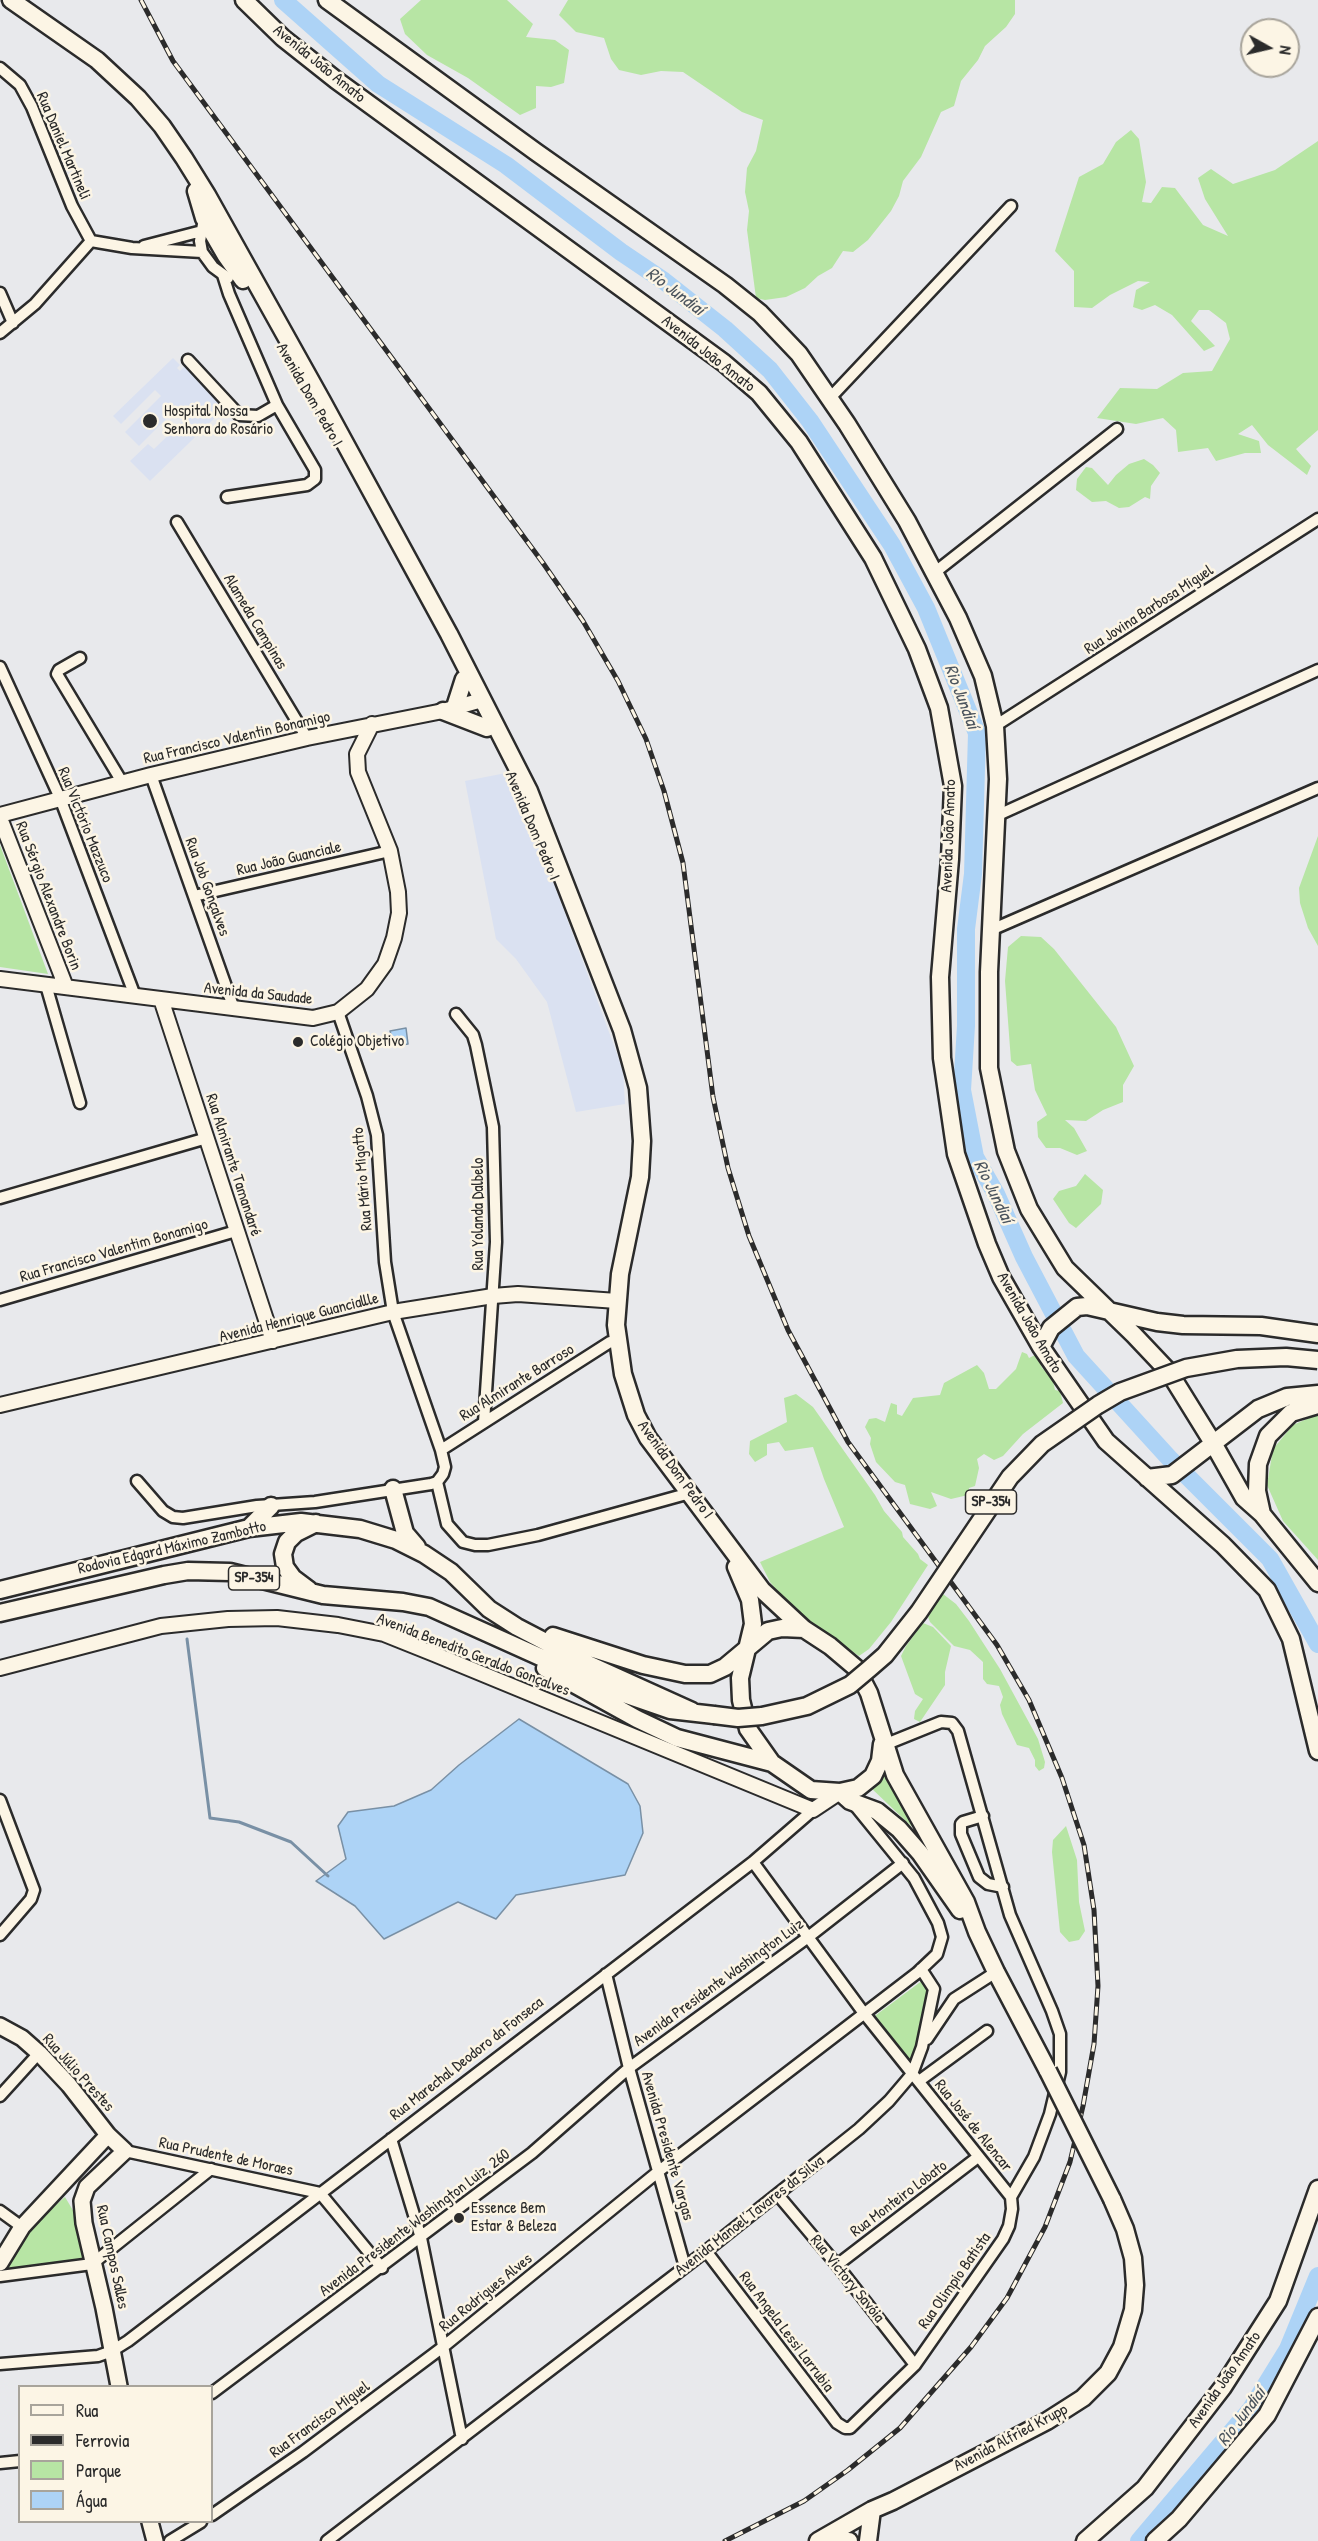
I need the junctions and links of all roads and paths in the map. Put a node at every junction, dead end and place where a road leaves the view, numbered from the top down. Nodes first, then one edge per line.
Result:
1 (11, 0) edge
2 (244, 0) edge
3 (327, 0) edge
4 (0, 68) edge
5 (183, 158) junction
6 (207, 195) junction
7 (1011, 206) dead end
8 (203, 224) junction
9 (91, 241) junction
10 (132, 248) junction
11 (202, 252) junction
12 (223, 275) junction
13 (250, 282) junction
14 (0, 293) edge
15 (13, 324) junction
16 (0, 333) edge
17 (188, 360) dead end
18 (830, 398) junction
19 (277, 405) junction
20 (1117, 429) dead end
21 (227, 497) dead end
22 (1318, 519) edge
23 (177, 522) dead end
24 (934, 573) junction
25 (80, 658) dead end
26 (0, 667) edge
27 (1318, 670) edge
28 (464, 679) junction
29 (479, 701) junction
30 (449, 709) junction
31 (372, 724) junction
32 (995, 726) junction
33 (488, 728) junction
34 (307, 738) junction
35 (151, 775) junction
36 (122, 782) junction
37 (1318, 788) edge
38 (60, 798) junction
39 (0, 816) edge
40 (996, 816) junction
41 (390, 852) junction
42 (194, 896) junction
43 (991, 930) junction
44 (0, 979) edge
45 (46, 985) junction
46 (66, 987) junction
47 (135, 996) junction
48 (161, 999) junction
49 (234, 1009) junction
50 (338, 1012) junction
51 (456, 1014) dead end
52 (80, 1103) dead end
53 (207, 1138) junction
54 (0, 1198) edge
55 (236, 1231) junction
56 (493, 1296) junction
57 (0, 1300) edge
58 (614, 1300) junction
59 (1108, 1310) junction
60 (393, 1312) junction
61 (1318, 1334) edge
62 (273, 1341) junction
63 (610, 1342) junction
64 (1041, 1347) junction
65 (1318, 1360) edge
66 (1318, 1394) edge
67 (0, 1405) edge
68 (1318, 1405) edge
69 (484, 1422) junction
70 (1207, 1448) junction
71 (441, 1450) junction
72 (1147, 1478) junction
73 (137, 1481) dead end
74 (437, 1482) junction
75 (393, 1490) junction
76 (686, 1495) junction
77 (271, 1506) junction
78 (1262, 1514) junction
79 (316, 1523) junction
80 (249, 1528) junction
81 (713, 1529) junction
82 (424, 1554) junction
83 (1318, 1582) edge
84 (465, 1584) junction
85 (0, 1590) edge
86 (313, 1593) junction
87 (0, 1613) edge
88 (804, 1629) junction
89 (504, 1641) junction
90 (744, 1653) junction
91 (0, 1668) edge
92 (692, 1711) junction
93 (883, 1742) junction
94 (1318, 1751) edge
95 (772, 1763) junction
96 (845, 1796) junction
97 (1, 1807) edge
98 (813, 1810) junction
99 (983, 1816) junction
100 (753, 1862) junction
101 (903, 1863) junction
102 (1003, 1887) junction
103 (977, 1932) junction
104 (0, 1935) edge
105 (807, 1938) junction
106 (921, 1969) junction
107 (996, 1972) junction
108 (606, 1974) junction
109 (863, 2013) junction
110 (0, 2026) edge
111 (987, 2031) dead end
112 (922, 2048) junction
113 (39, 2053) junction
114 (629, 2068) junction
115 (915, 2078) junction
116 (0, 2096) edge
117 (108, 2135) junction
118 (391, 2139) junction
119 (125, 2151) junction
120 (978, 2157) junction
121 (211, 2169) junction
122 (660, 2170) junction
123 (63, 2183) junction
124 (1318, 2189) edge
125 (320, 2193) junction
126 (778, 2195) junction
127 (1011, 2197) junction
128 (0, 2211) edge
129 (84, 2223) junction
130 (22, 2227) junction
131 (420, 2238) junction
132 (706, 2251) junction
133 (0, 2263) edge
134 (92, 2264) junction
135 (837, 2265) junction
136 (685, 2267) junction
137 (382, 2268) junction
138 (0, 2276) edge
139 (1318, 2317) edge
140 (443, 2347) junction
141 (112, 2351) junction
142 (0, 2364) edge
143 (915, 2365) junction
144 (119, 2385) edge
145 (213, 2392) edge
146 (845, 2428) joint
147 (462, 2439) junction
148 (18, 2461) edge
149 (0, 2463) edge
150 (872, 2510) junction
151 (213, 2514) edge
152 (150, 2523) edge
153 (199, 2523) edge
154 (155, 2541) edge
155 (170, 2541) edge
156 (327, 2541) edge
157 (818, 2541) edge
158 (849, 2541) edge
159 (868, 2541) edge
160 (1085, 2541) edge
161 (1155, 2541) edge

1 - 5 main road, Avenida Dom Pedro I
2 - 64 main road, Avenida João Amato
3 - 18 main road
4 - 9 street, Rua Daniel Martineli
5 - 6 main road, Avenida Dom Pedro I
5 - 8 main road, Avenida Dom Pedro I
6 - 8 street
6 - 13 main road, Avenida Dom Pedro I
7 - 18 street
8 - 10 street
8 - 11 street
8 - 13 main road, Avenida Dom Pedro I
9 - 10 street
9 - 15 street
10 - 11 street
11 - 12 street
12 - 13 street
12 - 19 street
13 - 28 main road, Avenida Dom Pedro I
13 - 29 main road, Avenida Dom Pedro I
14 - 15 street
15 - 16 street
17 - 19 street
18 - 24 main road
19 - 21 street
20 - 24 street
22 - 32 street, Rua Jovina Barbosa Miguel
23 - 34 street, Alameda Campinas
24 - 32 main road
25 - 36 street
26 - 38 street, Rua Victório Mazzuco
27 - 40 street
28 - 29 main road, Avenida Dom Pedro I
28 - 30 main road
29 - 30 street, Rua Francisco Valentin Bonamigo
29 - 33 main road, Avenida Dom Pedro I
29 - 58 main road, Avenida Dom Pedro I
30 - 31 street, Rua Francisco Valentin Bonamigo
30 - 33 main road
31 - 34 street, Rua Francisco Valentin Bonamigo
31 - 41 street, Avenida da Saudade
32 - 40 main road
33 - 58 main road, Avenida Dom Pedro I
34 - 35 street, Rua Francisco Valentin Bonamigo
35 - 36 street, Rua Francisco Valentin Bonamigo
35 - 42 street, Rua Job Gonçalves
36 - 38 street, Rua Francisco Valentin Bonamigo
37 - 43 street
38 - 39 street, Rua Francisco Valentin Bonamigo
38 - 47 street, Rua Victório Mazzuco
39 - 46 street, Rua Sérgio Alexandre Borin
40 - 43 main road
41 - 42 street, Rua João Guanciale
41 - 50 street, Avenida da Saudade
42 - 49 street, Rua Job Gonçalves
43 - 59 main road
44 - 45 street, Avenida da Saudade
45 - 46 street, Avenida da Saudade
45 - 52 street
46 - 47 street, Avenida da Saudade
47 - 48 street, Avenida da Saudade
48 - 49 street, Avenida da Saudade
48 - 53 street, Rua Almirante Tamandaré
49 - 50 street, Avenida da Saudade
50 - 60 street, Rua Mário Migotto
51 - 56 street, Rua Yolanda Dalbelo
53 - 54 street
53 - 55 street, Rua Almirante Tamandaré
55 - 57 street, Rua Francisco Valentim Bonamigo
55 - 62 street, Rua Almirante Tamandaré
56 - 58 street, Avenida Henrique Guanciallle
56 - 60 street, Avenida Henrique Guanciallle
56 - 69 street, Rua Yolanda Dalbelo
58 - 63 main road, Avenida Dom Pedro I
58 - 76 main road, Avenida Dom Pedro I
59 - 61 main road
59 - 64 main road
59 - 70 main road
60 - 62 street, Avenida Henrique Guanciallle
60 - 71 street, Rua Mário Migotto
62 - 67 street, Avenida Henrique Guanciallle
63 - 69 street, Rua Almirante Barroso
63 - 76 main road, Avenida Dom Pedro I
64 - 72 main road, Avenida João Amato
65 - 92 main road, Rodovia Edgard Máximo Zambotto / SP-354, bridge
66 - 70 main road
68 - 78 main road
69 - 71 street, Rua Almirante Barroso
70 - 72 main road
70 - 78 main road
71 - 74 street
72 - 94 main road, Avenida João Amato
73 - 77 street
74 - 75 street
74 - 76 street
75 - 77 street
75 - 82 main road
76 - 81 main road, Avenida Dom Pedro I
77 - 80 main road
78 - 83 main road
79 - 80 main road, Rodovia Edgard Máximo Zambotto / SP-354
79 - 82 main road, Rodovia Edgard Máximo Zambotto / SP-354
79 - 86 main road
80 - 85 main road, Rodovia Edgard Máximo Zambotto / SP-354
81 - 88 main road
81 - 90 main road
82 - 84 main road, Rodovia Edgard Máximo Zambotto / SP-354
84 - 90 main road
84 - 92 main road, Rodovia Edgard Máximo Zambotto / SP-354
86 - 87 main road, Rodovia Edgard Máximo Zambotto / SP-354
86 - 89 main road, Rodovia Edgard Máximo Zambotto / SP-354
88 - 90 main road
88 - 93 main road
89 - 92 main road, Rodovia Edgard Máximo Zambotto / SP-354
89 - 95 main road
90 - 95 main road
91 - 98 street, Avenida Benedito Geraldo Gonçalves
93 - 96 main road
93 - 99 street, Rua Olimpio Batista
93 - 103 main road
95 - 96 main road
96 - 98 street, Rua Marechal Deodoro da Fonseca
96 - 101 street
96 - 103 main road
97 - 104 street
98 - 100 street, Rua Marechal Deodoro da Fonseca
99 - 102 street, Rua Olimpio Batista
99 - 102 street
100 - 105 street
100 - 108 street, Rua Marechal Deodoro da Fonseca
101 - 105 street, Avenida Presidente Washington Luiz
101 - 106 street
102 - 127 street, Rua Olimpio Batista
103 - 107 main road, Avenida Alfried Krupp
105 - 109 street
105 - 114 street, Avenida Presidente Washington Luiz
106 - 109 street
106 - 112 street, Avenida Manoel Tavares da Silva
107 - 112 street
107 - 150 main road, Avenida Alfried Krupp, bridge
108 - 114 street, Avenida Presidente Washington Luiz
108 - 118 street, Rua Marechal Deodoro da Fonseca
109 - 115 street
109 - 122 street
110 - 113 main road, Rua Júlio Prestes
111 - 115 street
112 - 115 street, Avenida Manoel Tavares da Silva
113 - 116 street
113 - 117 main road, Rua Júlio Prestes
114 - 122 street, Avenida Presidente Vargas
114 - 131 street, Avenida Presidente Washington Luiz, 260
115 - 120 street, Rua José de Alencar
115 - 126 street, Avenida Manoel Tavares da Silva
117 - 119 main road, Rua Júlio Prestes
117 - 123 main road
118 - 125 street, Rua Marechal Deodoro da Fonseca
118 - 131 street
119 - 121 street, Rua Prudente de Moraes
119 - 129 main road, Rua Campos Salles
120 - 127 street, Rua José de Alencar
120 - 135 street, Rua Monteiro Lobato
121 - 125 street, Rua Prudente de Moraes
121 - 134 street
122 - 136 street, Avenida Presidente Vargas
122 - 140 street, Rua Rodrigues Alves
123 - 129 main road
123 - 130 main road
124 - 160 main road, Avenida João Amato
125 - 137 street
125 - 141 street, Rua Marechal Deodoro da Fonseca
126 - 132 street, Avenida Manoel Tavares da Silva
126 - 135 street, Rua Victory Savóia
127 - 143 street, Rua Olimpio Batista
128 - 130 street
129 - 134 main road, Rua Campos Salles
130 - 133 main road
131 - 137 street, Avenida Presidente Washington Luiz, 260
131 - 140 street
132 - 136 street, Avenida Manoel Tavares da Silva
132 - 146 street, Rua Angela Lessi Larrubia
134 - 138 street
134 - 141 main road, Rua Campos Salles
135 - 143 street, Rua Victory Savóia
136 - 147 street, Avenida Manoel Tavares da Silva
137 - 145 street, Avenida Presidente Washington Luiz, 260
139 - 161 main road
140 - 147 street
140 - 151 street, Rua Francisco Miguel
141 - 142 street
141 - 144 main road, Rua Campos Salles
143 - 146 street, Rua Olimpio Batista
147 - 156 street, Avenida Manoel Tavares da Silva
148 - 149 street
150 - 157 main road, Avenida Alfried Krupp
150 - 159 main road
152 - 154 main road
153 - 155 street
157 - 158 main road

